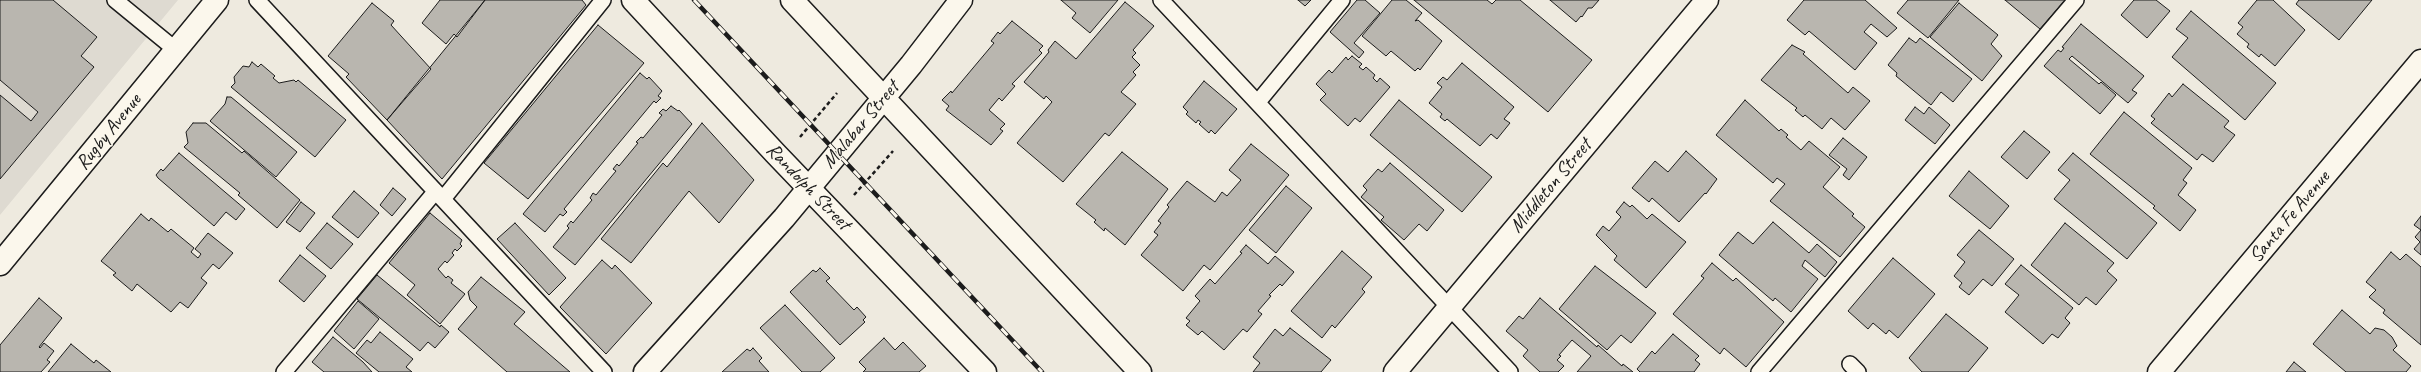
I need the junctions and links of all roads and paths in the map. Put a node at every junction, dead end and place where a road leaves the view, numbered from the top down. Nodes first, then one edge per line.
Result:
1 (116, 0) edge
2 (217, 0) edge
3 (257, 0) edge
4 (603, 0) edge
5 (633, 0) edge
6 (792, 0) edge
7 (961, 0) edge
8 (1161, 0) edge
9 (1342, 0) edge
10 (1707, 0) edge
11 (2076, 0) edge
12 (176, 50) junction
13 (2421, 61) edge
14 (837, 93) dead end
15 (883, 97) junction
16 (1258, 102) junction
17 (800, 137) dead end
18 (893, 150) dead end
19 (808, 188) junction
20 (439, 195) junction
21 (852, 198) dead end
22 (0, 264) edge
23 (1450, 306) junction
24 (284, 372) edge
25 (604, 372) edge
26 (645, 372) edge
27 (985, 372) edge
28 (1140, 372) edge
29 (1395, 372) edge
30 (1510, 372) edge
31 (1759, 372) edge
32 (2159, 372) edge

1 - 12 lane
2 - 12 street, Rugby Avenue
3 - 20 lane
4 - 20 lane
5 - 19 street, Randolph Street
6 - 15 street
7 - 15 street, Malabar Street
8 - 16 lane
9 - 16 lane
10 - 23 street, Middleton Street
11 - 31 lane
12 - 22 street, Rugby Avenue
13 - 32 street, Santa Fe Avenue
14 - 17 path
15 - 19 street, Malabar Street
15 - 28 street
16 - 23 lane
18 - 21 path
19 - 26 street, Malabar Street
19 - 27 street, Randolph Street
20 - 24 lane
20 - 25 lane
23 - 29 street, Middleton Street
23 - 30 lane

